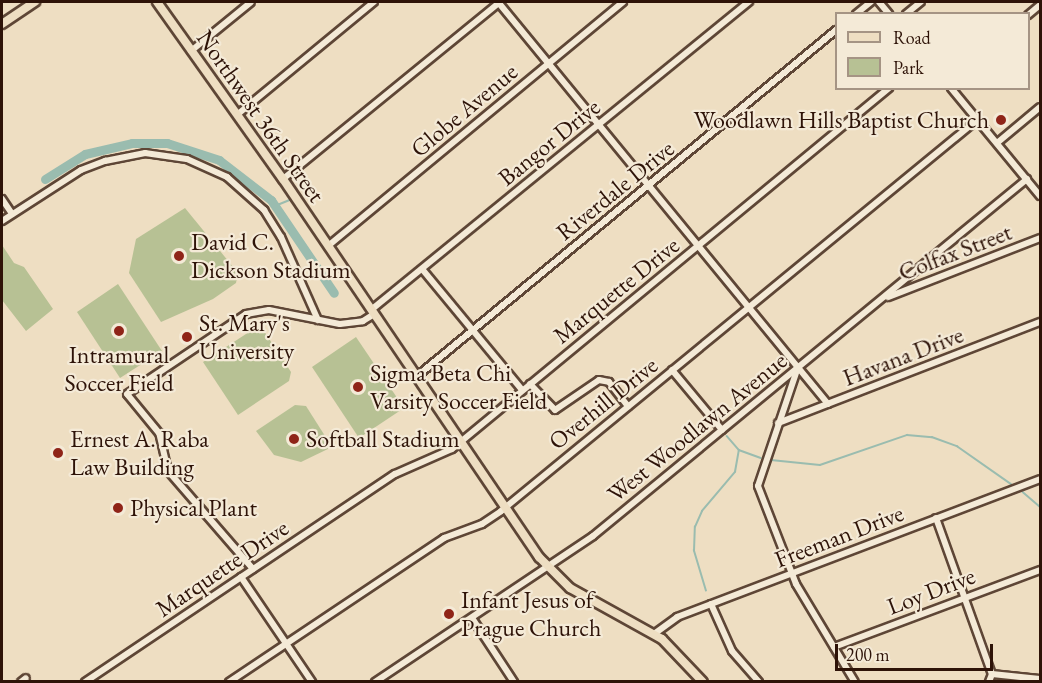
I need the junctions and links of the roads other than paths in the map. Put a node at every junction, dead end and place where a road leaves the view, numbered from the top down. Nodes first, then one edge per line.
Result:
1 (32, 2) edge
2 (157, 2) edge
3 (251, 2) edge
4 (375, 2) edge
5 (499, 2) edge
6 (623, 2) edge
7 (749, 2) edge
8 (871, 2) edge
9 (921, 2) edge
10 (858, 12) edge
11 (908, 12) edge
12 (2, 24) edge
13 (835, 32) edge
14 (191, 51) junction
15 (548, 63) junction
16 (887, 90) edge
17 (953, 90) edge
18 (1041, 107) edge
19 (238, 114) junction
20 (977, 120) junction
21 (599, 124) junction
22 (997, 143) junction
23 (283, 179) junction
24 (1027, 179) junction
25 (649, 186) junction
26 (1041, 196) edge
27 (2, 199) edge
28 (12, 214) junction
29 (2, 221) edge
30 (1041, 238) edge
31 (328, 246) junction
32 (698, 247) junction
33 (422, 269) junction
34 (882, 299) junction
35 (749, 307) junction
36 (372, 312) junction
37 (318, 320) junction
38 (1041, 322) edge
39 (472, 330) junction
40 (798, 368) junction
41 (672, 370) junction
42 (416, 377) junction
43 (530, 384) junction
44 (522, 390) junction
45 (828, 404) junction
46 (628, 406) junction
47 (778, 423) junction
48 (722, 430) junction
49 (461, 441) junction
50 (1041, 479) edge
51 (506, 507) junction
52 (936, 518) junction
53 (547, 567) junction
54 (253, 569) junction
55 (1041, 570) edge
56 (791, 573) junction
57 (242, 577) junction
58 (964, 598) junction
59 (711, 604) junction
60 (472, 618) junction
61 (654, 634) junction
62 (286, 643) junction
63 (834, 647) junction
64 (993, 674) junction
65 (1041, 679) edge
66 (85, 681) edge
67 (229, 681) edge
68 (312, 681) edge
69 (375, 681) edge
70 (514, 681) edge
71 (703, 681) edge
72 (759, 681) edge
73 (855, 681) edge
74 (989, 681) edge

1 - 12 main road
2 - 14 main road, Northwest 36th Street
3 - 14 street
4 - 19 street
5 - 15 street
5 - 23 street
6 - 15 street, Globe Avenue
7 - 21 street, Bangor Drive
8 - 10 street
9 - 11 street
13 - 25 street, Riverdale Drive
14 - 19 main road, Northwest 36th Street
15 - 21 street
15 - 31 street, Globe Avenue
16 - 32 street, Marquette Drive
17 - 20 street
18 - 22 street
19 - 23 main road, Northwest 36th Street
20 - 22 street
20 - 35 street, Overhill Drive
21 - 25 street
21 - 33 street, Bangor Drive
22 - 24 street
23 - 31 main road, Northwest 36th Street
24 - 26 street
24 - 34 street, West Woodlawn Avenue
25 - 32 street
25 - 39 street, Riverdale Drive
27 - 28 street
28 - 29 street
28 - 37 street
30 - 34 street, Colfax Street
31 - 36 main road, Northwest 36th Street
32 - 35 street
32 - 43 street, Marquette Drive
33 - 36 street, Bangor Drive
33 - 39 street
34 - 40 street, West Woodlawn Avenue
35 - 40 street
35 - 41 street, Overhill Drive
36 - 37 street
36 - 42 main road, Northwest 36th Street
37 - 54 street
38 - 45 street, Havana Drive
39 - 42 street, Riverdale Drive
39 - 44 street
40 - 45 street
40 - 47 street
40 - 48 street, West Woodlawn Avenue
41 - 46 street, Overhill Drive
41 - 48 street
42 - 49 main road, Northwest 36th Street
43 - 44 street, Marquette Drive
43 - 46 street
44 - 49 street, Marquette Drive
45 - 47 street, Havana Drive
46 - 51 street, Overhill Drive
47 - 56 street
48 - 53 street, West Woodlawn Avenue
49 - 51 main road, Northwest 36th Street
49 - 54 street, Marquette Drive
50 - 52 street, Freeman Drive
51 - 53 main road, Northwest 36th Street
51 - 62 street, Overhill Drive
52 - 56 street, Freeman Drive
52 - 58 street
53 - 60 street, West Woodlawn Avenue
53 - 61 main road, Northwest 36th Street
54 - 57 street, Marquette Drive
55 - 58 street, Loy Drive
56 - 59 street, Freeman Drive
56 - 63 street
57 - 62 street
57 - 66 street, Marquette Drive
58 - 63 street, Loy Drive
58 - 64 street
59 - 61 street, Freeman Drive
59 - 72 street
60 - 69 street, West Woodlawn Avenue
60 - 70 street
61 - 71 main road, Northwest 36th Street
62 - 67 street, Overhill Drive
62 - 68 street
63 - 73 street
64 - 65 street
64 - 74 street

